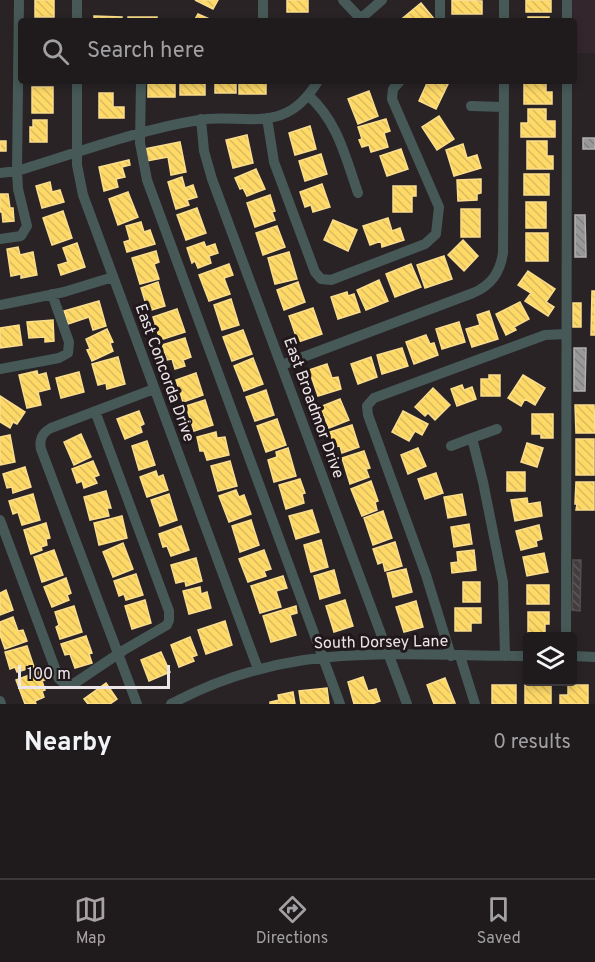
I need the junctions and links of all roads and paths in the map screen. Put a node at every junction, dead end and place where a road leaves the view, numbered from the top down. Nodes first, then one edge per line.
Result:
1 (18, 0) edge
2 (77, 0) edge
3 (263, 0) edge
4 (343, 0) edge
5 (382, 0) edge
6 (440, 0) edge
7 (504, 0) edge
8 (567, 0) edge
9 (77, 18) edge
10 (262, 18) edge
11 (357, 18) edge
12 (361, 18) edge
13 (440, 18) edge
14 (504, 18) edge
15 (567, 18) edge
16 (77, 84) edge
17 (141, 84) edge
18 (316, 84) edge
19 (397, 84) edge
20 (504, 84) edge
21 (567, 84) edge
22 (308, 95) junction
23 (471, 106) dead end
24 (504, 107) junction
25 (267, 118) junction
26 (201, 119) junction
27 (139, 133) junction
28 (77, 153) junction
29 (17, 171) junction
30 (0, 173) edge
31 (358, 193) dead end
32 (0, 239) edge
33 (113, 277) junction
34 (52, 294) junction
35 (0, 305) edge
36 (566, 334) junction
37 (282, 365) junction
38 (0, 369) edge
39 (154, 389) junction
40 (95, 411) junction
41 (497, 429) dead end
42 (472, 438) junction
43 (451, 446) dead end
44 (0, 520) edge
45 (566, 632) edge
46 (117, 654) junction
47 (388, 656) junction
48 (455, 656) junction
49 (505, 656) junction
50 (523, 656) edge
51 (577, 656) edge
52 (595, 657) edge
53 (322, 658) junction
54 (258, 669) junction
55 (137, 704) edge
56 (171, 704) edge
57 (340, 704) edge
58 (407, 704) edge
59 (475, 704) edge

1 - 29 street
2 - 9 street
3 - 10 street
4 - 11 street
5 - 12 street
6 - 13 street
7 - 14 street
8 - 15 street
16 - 28 street, East Concorda Drive
17 - 27 street
18 - 22 street
19 - 25 street
20 - 24 street
21 - 36 street
22 - 25 street
22 - 31 street
23 - 24 street
24 - 37 street
25 - 26 street
26 - 27 street
26 - 37 street, East Broadmor Drive
27 - 28 street
27 - 53 street
28 - 29 street
28 - 33 street, East Concorda Drive
29 - 30 street
29 - 32 street
33 - 34 street
33 - 39 street, East Concorda Drive
34 - 35 street
34 - 38 street
36 - 45 street
36 - 48 street
37 - 47 street, East Broadmor Drive
39 - 40 street
39 - 54 street, East Concorda Drive
40 - 46 street
40 - 46 street
41 - 42 street
42 - 43 street
42 - 49 street
44 - 46 street
46 - 55 street
47 - 48 street, South Dorsey Lane
47 - 53 street, South Dorsey Lane
47 - 58 street, East Broadmor Drive
48 - 49 street, South Dorsey Lane
48 - 59 street
49 - 50 street, South Dorsey Lane
51 - 52 street
53 - 54 street, South Dorsey Lane
53 - 57 street
54 - 56 street, South Dorsey Lane

